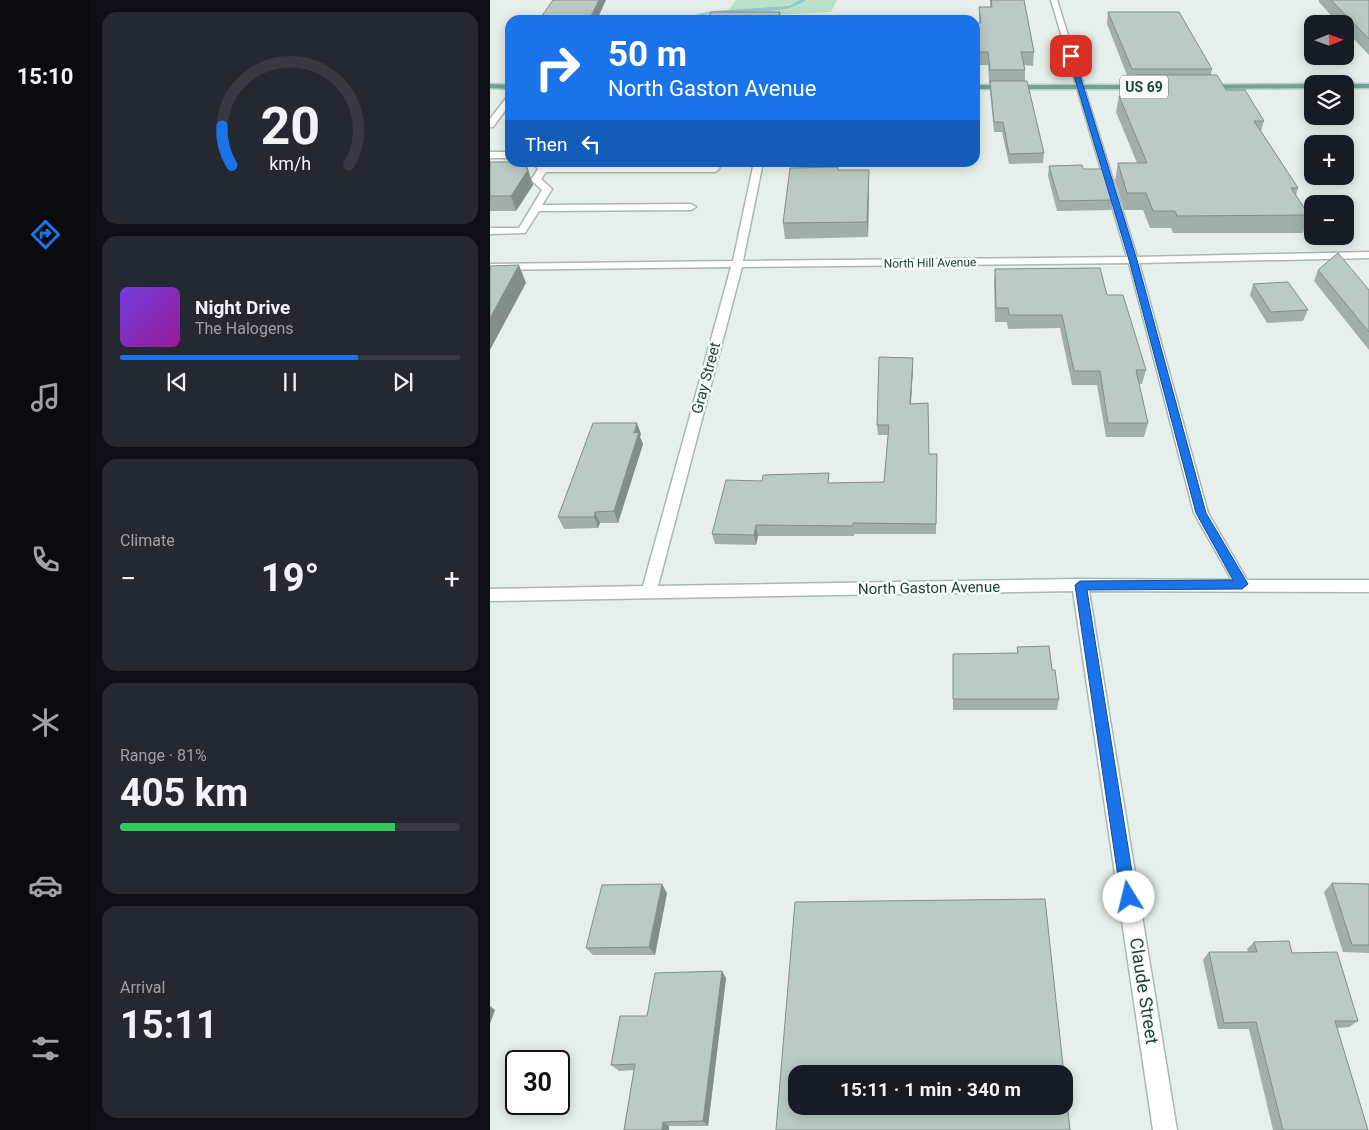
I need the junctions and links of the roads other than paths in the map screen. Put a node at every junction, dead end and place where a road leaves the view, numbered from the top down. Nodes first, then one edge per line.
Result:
1 (1054, 0) edge
2 (490, 86) edge
3 (1304, 86) edge
4 (1354, 86) edge
5 (1369, 86) edge
6 (980, 87) edge
7 (1080, 87) junction
8 (1158, 87) edge
9 (1196, 87) edge
10 (505, 88) edge
11 (505, 88) edge
12 (490, 90) edge
13 (505, 104) edge
14 (493, 116) edge
15 (490, 125) edge
16 (490, 155) edge
17 (505, 155) edge
18 (540, 167) edge
19 (584, 167) edge
20 (716, 167) edge
21 (758, 167) edge
22 (691, 207) dead end
23 (536, 208) junction
24 (490, 231) edge
25 (1369, 255) edge
26 (1133, 260) junction
27 (736, 266) junction
28 (490, 267) edge
29 (1242, 584) junction
30 (1080, 585) junction
31 (1369, 586) edge
32 (649, 593) junction
33 (490, 595) edge
34 (1165, 1130) edge

1 - 7 street
2 - 10 main road
3 - 9 main road
4 - 5 main road
6 - 7 main road, US 69
7 - 8 main road, US 69
7 - 26 street
11 - 12 main road
13 - 14 street
14 - 15 street
16 - 17 street
18 - 23 street
19 - 20 street
21 - 27 street, Gray Street
22 - 23 street
23 - 24 street
25 - 26 street, North Hill Avenue
26 - 27 street, North Hill Avenue
26 - 29 street
27 - 28 street, North Hill Avenue
27 - 32 street, Gray Street
29 - 30 street, North Gaston Avenue
29 - 31 street, North Gaston Avenue
30 - 32 street, North Gaston Avenue
30 - 34 street, Claude Street
32 - 33 street, North Gaston Avenue

